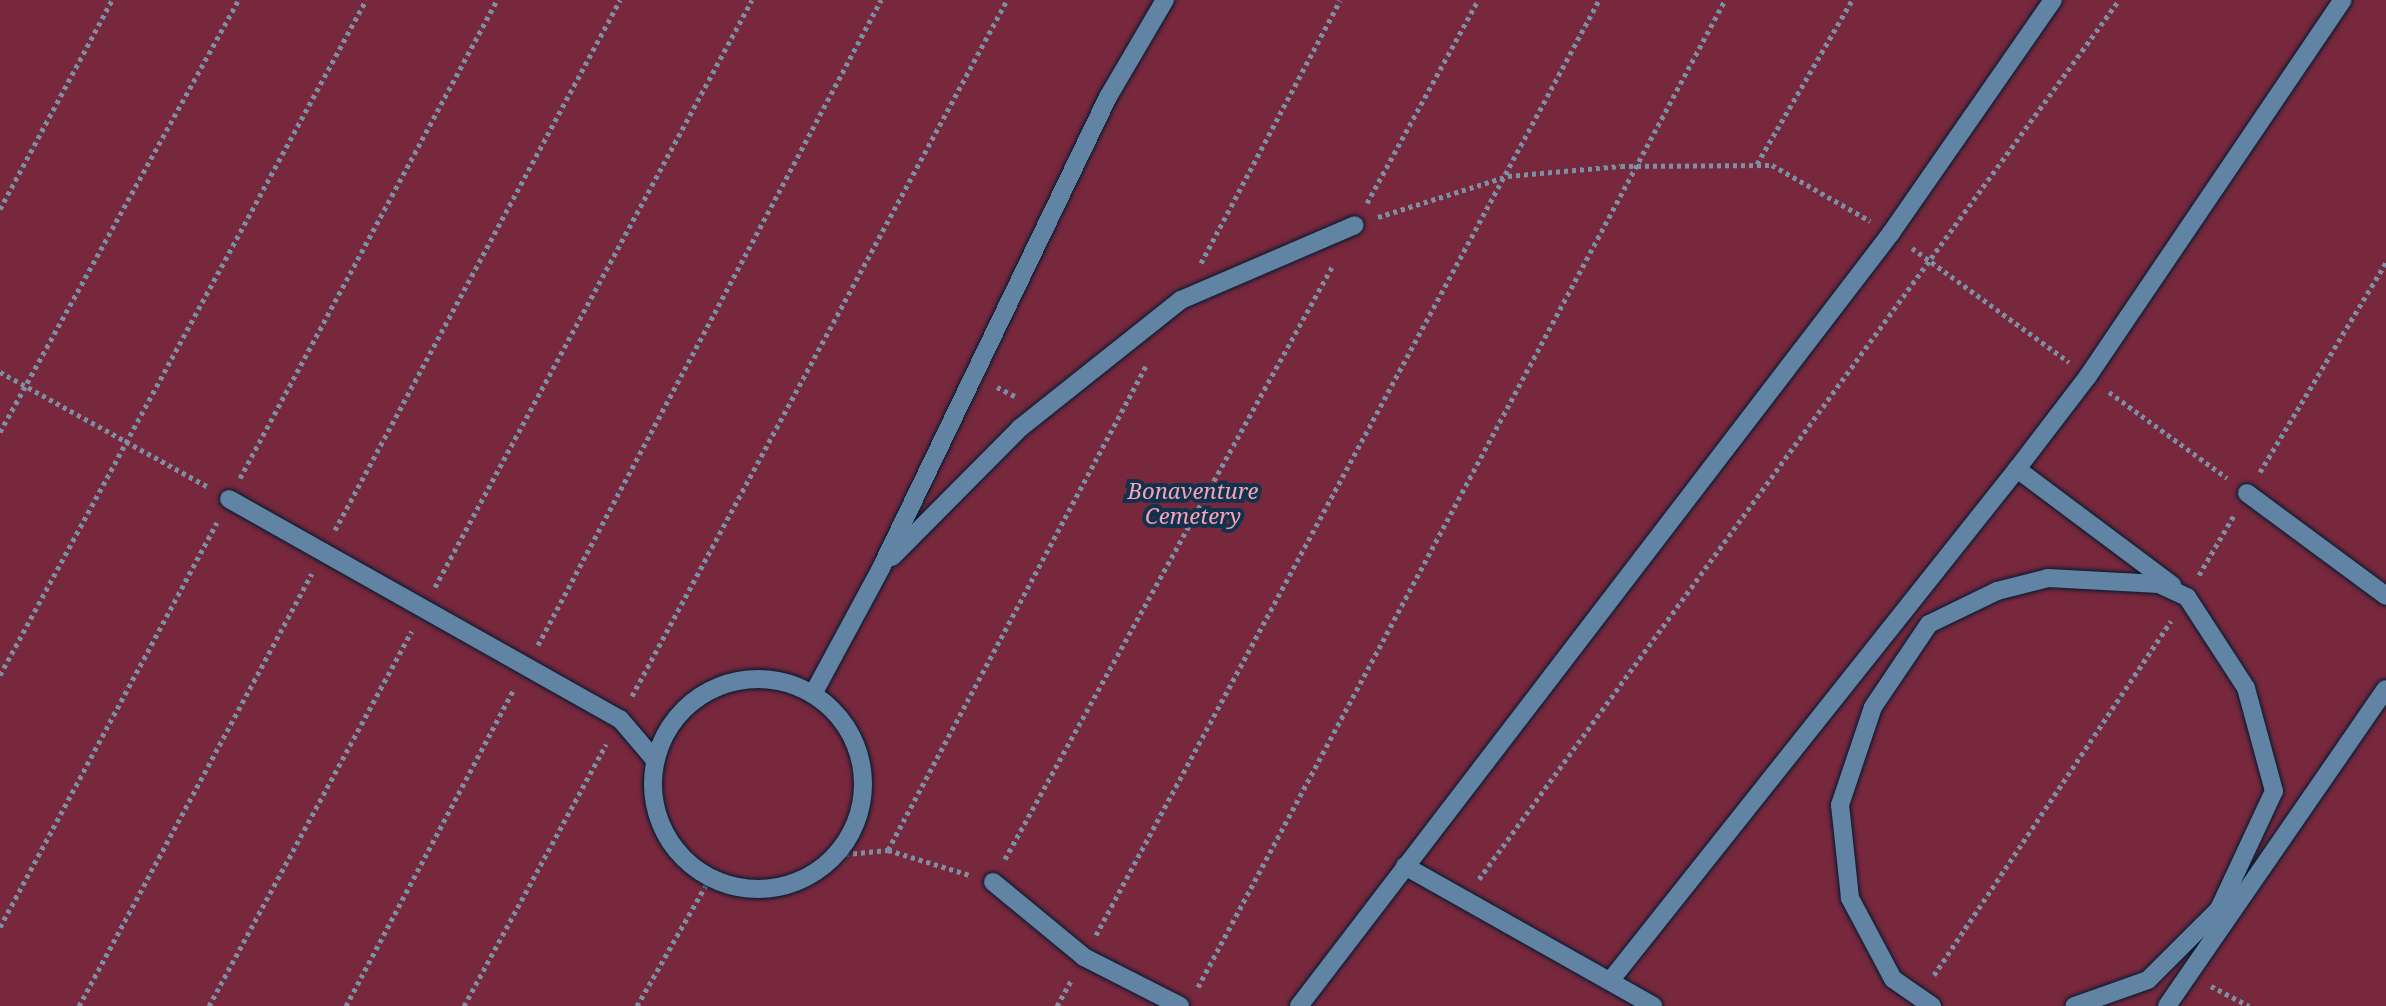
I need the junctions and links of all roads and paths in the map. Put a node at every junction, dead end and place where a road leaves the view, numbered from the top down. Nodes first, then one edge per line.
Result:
1 (112, 0) edge
2 (238, 0) edge
3 (366, 0) edge
4 (497, 0) edge
5 (620, 0) edge
6 (752, 0) edge
7 (881, 0) edge
8 (1007, 0) edge
9 (1165, 0) edge
10 (1340, 0) edge
11 (1478, 0) edge
12 (1599, 0) edge
13 (1725, 0) edge
14 (1852, 0) edge
15 (2053, 0) edge
16 (2119, 0) edge
17 (2343, 0) edge
18 (1757, 165) junction
19 (1636, 166) junction
20 (1500, 179) junction
21 (0, 209) edge
22 (1355, 225) junction
23 (1891, 233) junction
24 (2386, 262) edge
25 (1932, 263) junction
26 (1181, 300) junction
27 (1151, 356) dead end
28 (0, 372) edge
29 (976, 376) junction
30 (2088, 376) junction
31 (27, 384) junction
32 (1042, 410) junction
33 (0, 432) edge
34 (126, 442) junction
35 (2017, 469) junction
36 (2247, 493) junction
37 (229, 499) junction
38 (322, 554) junction
39 (881, 568) junction
40 (2386, 596) edge
41 (2187, 597) junction
42 (423, 610) junction
43 (526, 667) junction
44 (0, 675) edge
45 (2386, 689) edge
46 (813, 694) junction
47 (620, 719) junction
48 (655, 760) junction
49 (888, 850) junction
50 (837, 855) junction
51 (1405, 866) junction
52 (710, 878) junction
53 (993, 882) junction
54 (1465, 899) junction
55 (0, 927) edge
56 (1084, 957) junction
57 (2188, 973) junction
58 (1610, 981) junction
59 (1195, 992) dead end
60 (1925, 1002) edge
61 (79, 1006) edge
62 (209, 1006) edge
63 (346, 1006) edge
64 (464, 1006) edge
65 (637, 1006) edge
66 (1057, 1006) edge
67 (1180, 1006) edge
68 (1299, 1006) edge
69 (1653, 1006) edge
70 (2074, 1006) edge
71 (2167, 1006) edge
72 (2249, 1006) edge

1 - 21 path
2 - 31 path
3 - 34 path
4 - 37 path
5 - 38 path
6 - 42 path
7 - 43 path
8 - 47 path
9 - 29 lane
10 - 26 path
11 - 22 path
12 - 20 path
13 - 19 path
14 - 18 path
15 - 23 lane
16 - 25 path
17 - 30 lane
18 - 19 path
18 - 23 path
19 - 20 path
19 - 59 path
20 - 22 path
20 - 56 path
22 - 26 lane
22 - 53 path
23 - 25 path
23 - 51 lane
24 - 36 path
25 - 30 path
25 - 54 path
26 - 32 lane
27 - 49 path
28 - 31 path
29 - 32 path
29 - 39 lane
30 - 35 lane
30 - 36 path
31 - 33 path
31 - 34 path
32 - 39 lane
34 - 37 path
34 - 44 path
35 - 41 lane
35 - 58 lane
36 - 40 lane
36 - 41 path
37 - 38 lane
37 - 55 path
38 - 42 lane
38 - 61 path
39 - 46 lane
41 - 60 path
41 - 60 lane
41 - 70 lane
42 - 43 lane
42 - 62 path
43 - 47 lane
43 - 63 path
45 - 57 lane
46 - 48 lane
46 - 50 lane
47 - 48 lane
47 - 64 path
48 - 52 lane
49 - 50 path
49 - 53 path
50 - 52 lane
51 - 54 lane
51 - 68 lane
52 - 65 path
53 - 56 lane
54 - 58 lane
56 - 66 path
56 - 67 lane
57 - 71 lane
57 - 72 path
58 - 69 lane

